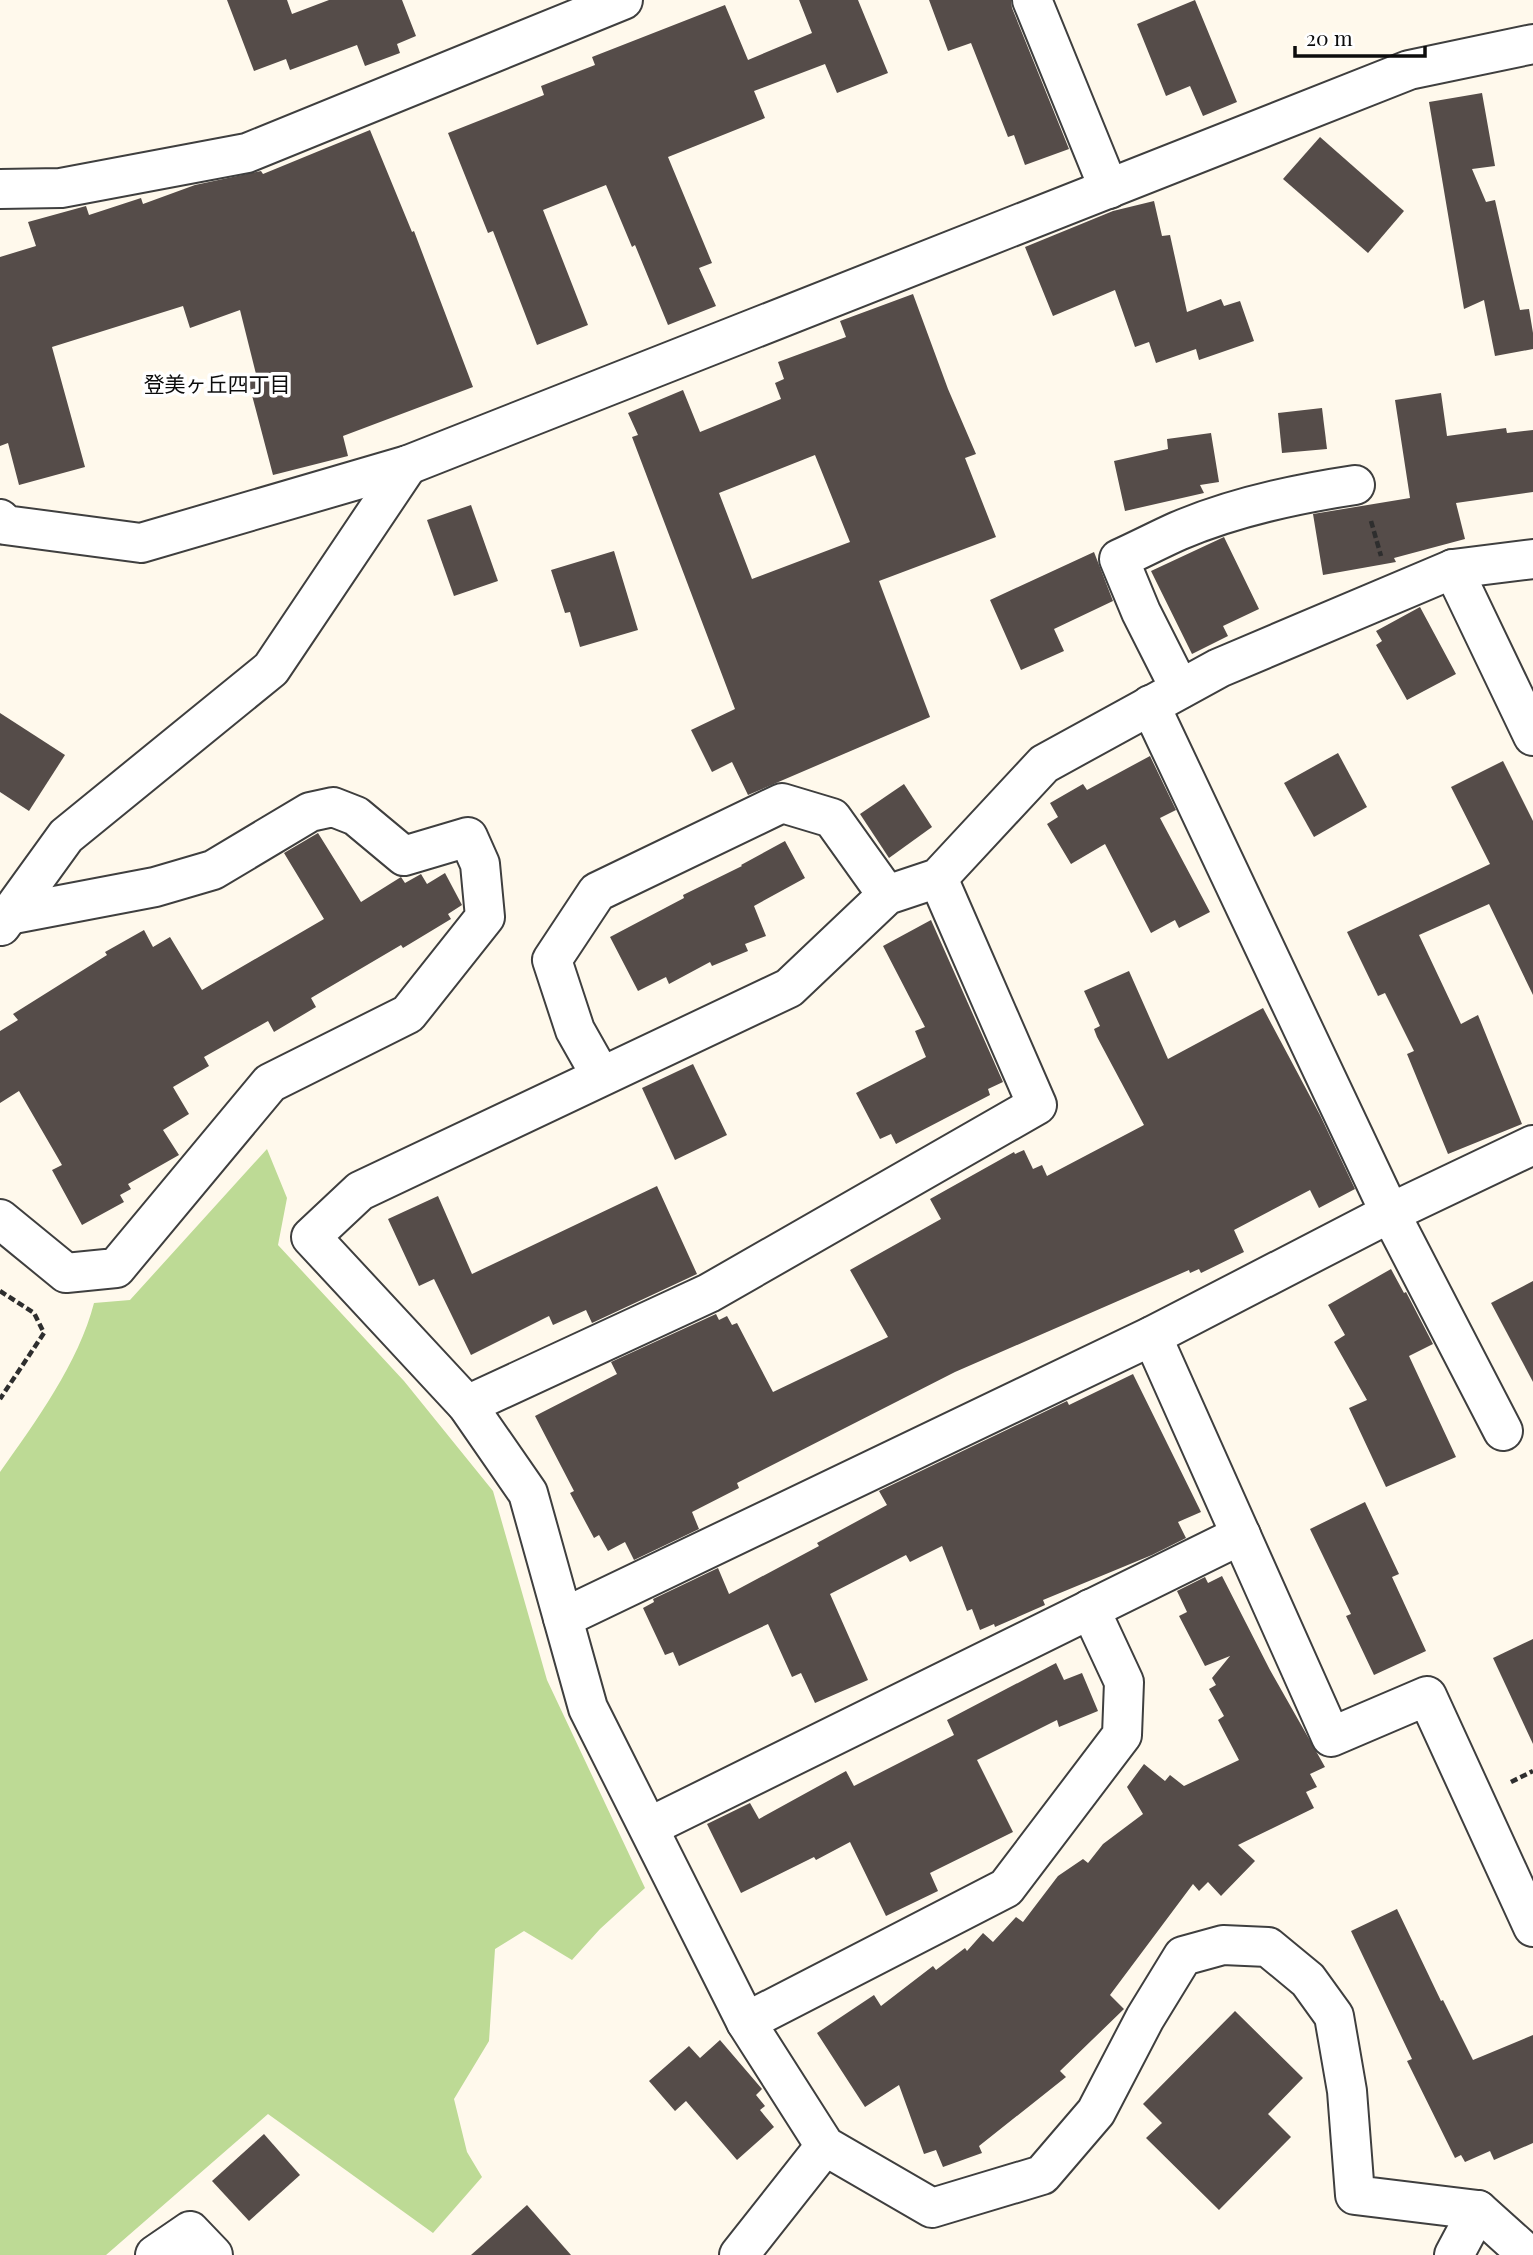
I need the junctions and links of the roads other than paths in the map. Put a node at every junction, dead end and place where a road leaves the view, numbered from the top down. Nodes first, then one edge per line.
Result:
1 (623, 0) edge
2 (1032, 0) edge
3 (1533, 44) edge
4 (0, 189) edge
5 (1109, 189) junction
6 (408, 465) junction
7 (1355, 485) road end
8 (0, 519) edge
9 (1533, 559) edge
10 (1452, 569) junction
11 (1165, 697) junction
12 (1533, 736) edge
13 (938, 878) junction
14 (887, 895) junction
15 (4, 922) edge
16 (601, 1076) junction
17 (1533, 1145) edge
18 (1390, 1213) junction
19 (0, 1219) edge
20 (1152, 1336) junction
21 (467, 1405) junction
22 (1503, 1431) dead end
23 (1241, 1535) junction
24 (1090, 1609) junction
25 (563, 1618) junction
26 (649, 1827) junction
27 (1533, 1927) edge
28 (746, 2022) junction
29 (825, 2146) junction
30 (1478, 2210) junction
31 (155, 2255) edge
32 (213, 2255) edge
33 (739, 2255) edge
34 (1454, 2255) edge
35 (1528, 2255) edge

1 - 4 street
2 - 5 street
3 - 5 street
5 - 6 street
6 - 8 street
6 - 15 street
7 - 11 street
9 - 10 street
10 - 11 street
10 - 12 street
11 - 13 street
11 - 18 street
13 - 14 street
13 - 21 street
14 - 16 street
14 - 16 street
15 - 19 street
16 - 21 street
17 - 18 street
18 - 20 street
18 - 22 street
20 - 23 street
20 - 25 street
21 - 25 street
23 - 24 street
23 - 27 street
24 - 26 street
24 - 28 street
25 - 26 street
26 - 28 street
28 - 29 street
29 - 30 street
29 - 33 street
30 - 34 street
30 - 35 street
31 - 32 street

